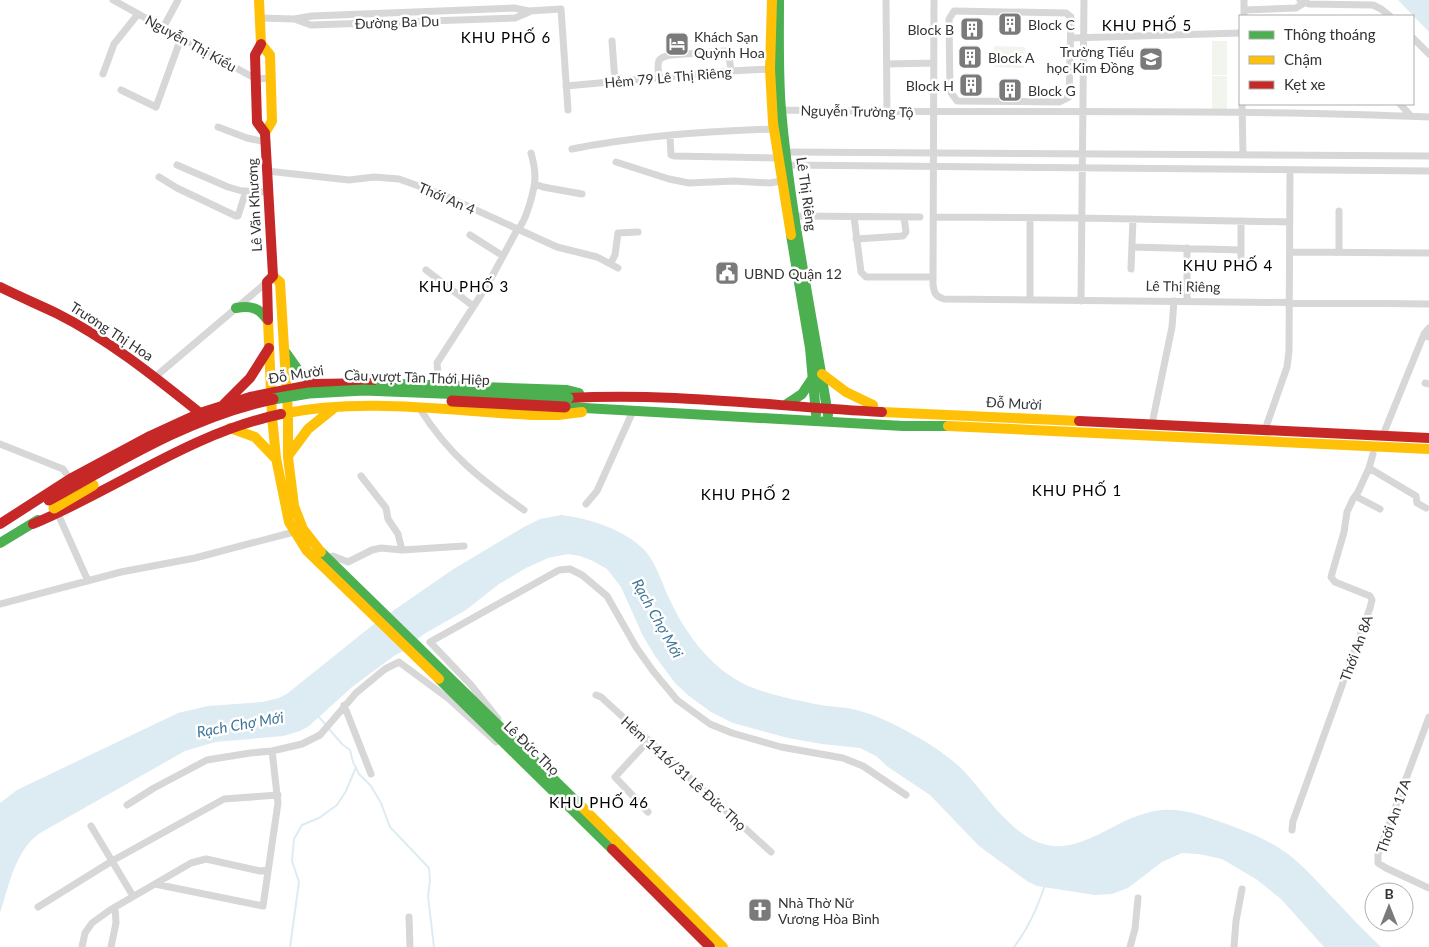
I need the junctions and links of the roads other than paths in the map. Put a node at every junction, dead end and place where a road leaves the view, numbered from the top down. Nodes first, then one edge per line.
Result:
1 (113, 0) edge
2 (259, 0) edge
3 (772, 0) edge
4 (779, 0) edge
5 (786, 0) edge
6 (886, 0) edge
7 (934, 0) edge
8 (1084, 0) edge
9 (1244, 0) edge
10 (180, 1) edge
11 (1302, 2) edge
12 (529, 11) junction
13 (428, 12) junction
14 (1244, 13) edge
15 (138, 14) junction
16 (1388, 15) edge
17 (260, 18) junction
18 (294, 19) junction
19 (431, 21) junction
20 (163, 28) junction
21 (1239, 33) edge
22 (181, 38) junction
23 (1071, 38) junction
24 (1083, 38) junction
25 (1414, 39) edge
26 (612, 41) dead end
27 (262, 44) junction
28 (1429, 54) edge
29 (934, 63) junction
30 (887, 64) junction
31 (770, 69) junction
32 (731, 71) junction
33 (102, 74) dead end
34 (271, 78) junction
35 (659, 78) junction
36 (256, 79) junction
37 (615, 82) junction
38 (566, 86) junction
39 (121, 90) dead end
40 (1242, 105) edge
41 (1401, 105) edge
42 (568, 110) dead end
43 (781, 110) junction
44 (887, 112) junction
45 (934, 112) junction
46 (1082, 112) junction
47 (1241, 113) junction
48 (1411, 116) junction
49 (1429, 117) edge
50 (218, 127) dead end
51 (774, 129) junction
52 (670, 136) junction
53 (265, 137) junction
54 (572, 148) dead end
55 (934, 152) junction
56 (531, 153) dead end
57 (1082, 153) junction
58 (1243, 154) junction
59 (1429, 156) edge
60 (784, 159) junction
61 (616, 162) dead end
62 (177, 165) dead end
63 (934, 168) junction
64 (1082, 169) junction
65 (1290, 170) junction
66 (267, 171) junction
67 (1429, 171) edge
68 (160, 177) dead end
69 (782, 181) junction
70 (535, 184) junction
71 (246, 191) junction
72 (268, 192) junction
73 (582, 194) dead end
74 (1339, 211) dead end
75 (795, 216) junction
76 (854, 217) junction
77 (904, 217) junction
78 (934, 217) junction
79 (920, 218) dead end
80 (1030, 218) junction
81 (1082, 218) junction
82 (1132, 219) junction
83 (1241, 221) junction
84 (1290, 222) junction
85 (517, 230) junction
86 (638, 232) dead end
87 (470, 235) dead end
88 (856, 238) junction
89 (1132, 247) junction
90 (1187, 248) junction
91 (1241, 250) junction
92 (1290, 252) junction
93 (1339, 252) junction
94 (1429, 253) edge
95 (503, 256) junction
96 (1241, 267) dead end
97 (1131, 269) dead end
98 (426, 270) dead end
99 (933, 277) junction
100 (270, 279) junction
101 (0, 287) edge
102 (1030, 300) junction
103 (1174, 300) junction
104 (1081, 301) junction
105 (1187, 301) junction
106 (1289, 302) junction
107 (1429, 304) edge
108 (474, 306) junction
109 (236, 308) junction
110 (269, 322) junction
111 (1427, 333) edge
112 (270, 347) junction
113 (284, 349) junction
114 (817, 376) junction
115 (155, 377) junction
116 (436, 384) junction
117 (311, 385) junction
118 (286, 389) junction
119 (271, 392) junction
120 (597, 396) junction
121 (250, 397) junction
122 (567, 402) junction
123 (224, 404) junction
124 (787, 404) junction
125 (873, 405) junction
126 (335, 407) junction
127 (821, 407) junction
128 (420, 409) junction
129 (309, 410) junction
130 (597, 410) junction
131 (633, 411) junction
132 (857, 411) junction
133 (200, 413) junction
134 (288, 413) junction
135 (272, 416) junction
136 (1153, 419) junction
137 (255, 421) junction
138 (818, 421) junction
139 (1267, 424) junction
140 (903, 426) junction
141 (230, 428) junction
142 (1385, 430) junction
143 (1429, 432) edge
144 (1429, 438) edge
145 (0, 444) edge
146 (1392, 448) junction
147 (1429, 449) edge
148 (1372, 454) junction
149 (1429, 456) edge
150 (288, 457) junction
151 (276, 458) junction
152 (1369, 468) junction
153 (361, 476) dead end
154 (70, 479) junction
155 (1355, 496) junction
156 (586, 504) dead end
157 (54, 507) junction
158 (26, 508) junction
159 (1426, 508) dead end
160 (1380, 509) dead end
161 (524, 510) dead end
162 (0, 524) edge
163 (299, 530) junction
164 (0, 543) edge
165 (464, 546) dead end
166 (402, 550) junction
167 (327, 558) junction
168 (88, 581) junction
169 (0, 604) edge
170 (369, 605) junction
171 (420, 654) junction
172 (596, 695) dead end
173 (344, 705) junction
174 (1429, 717) edge
175 (504, 730) junction
176 (649, 740) junction
177 (496, 742) dead end
178 (272, 751) junction
179 (371, 774) dead end
180 (906, 795) dead end
181 (278, 796) junction
182 (127, 804) dead end
183 (648, 812) dead end
184 (91, 826) dead end
185 (1292, 830) dead end
186 (772, 852) dead end
187 (629, 860) junction
188 (112, 861) junction
189 (268, 870) junction
190 (156, 884) junction
191 (1429, 888) edge
192 (1242, 889) dead end
193 (133, 896) junction
194 (1138, 898) dead end
195 (38, 907) dead end
196 (114, 907) junction
197 (409, 917) dead end
198 (82, 947) edge
199 (112, 947) edge
200 (410, 947) edge
201 (710, 947) edge
202 (723, 947) edge
203 (1130, 947) edge
204 (1234, 947) edge

1 - 15 street, Nguyễn Thị Kiểu
2 - 17 main road, Lê Văn Khương
3 - 4 street
3 - 31 main road, Lê Thị Riêng
4 - 5 street
4 - 43 main road, Lê Thị Riêng
6 - 30 street
7 - 29 street
8 - 24 street
9 - 14 street
10 - 20 street
11 - 14 street
11 - 16 street
12 - 13 street, Đường Ba Du
12 - 19 street, Đường Ba Du
12 - 38 street, Đường Ba Du
13 - 18 street, Đường Ba Du
13 - 19 street
15 - 20 street, Nguyễn Thị Kiểu
15 - 33 street
17 - 18 street, Đường Ba Du
17 - 27 main road, Lê Văn Khương
18 - 19 street, Đường Ba Du
20 - 22 street, Nguyễn Thị Kiểu
21 - 24 street
22 - 36 street, Nguyễn Thị Kiểu
22 - 39 street
23 - 23 street
23 - 24 street
24 - 46 street
25 - 28 street
26 - 37 street
27 - 34 main road, Lê Văn Khương
27 - 36 main road, Lê Văn Khương
29 - 30 street
29 - 45 street
30 - 44 street
31 - 32 street, Hẻm 79 Lê Thị Riêng
31 - 51 main road, Lê Thị Riêng
32 - 35 street, Hẻm 79 Lê Thị Riêng
32 - 35 street
34 - 36 street
34 - 53 main road, Lê Văn Khương
35 - 37 street, Hẻm 79 Lê Thị Riêng
36 - 53 main road, Lê Văn Khương
37 - 38 street, Hẻm 79 Lê Thị Riêng
38 - 42 street
40 - 47 street
41 - 48 street
43 - 44 street, Nguyễn Trường Tộ
43 - 60 main road, Lê Thị Riêng
44 - 45 street, Nguyễn Trường Tộ
45 - 46 street, Nguyễn Trường Tộ
45 - 55 street
46 - 47 street, Nguyễn Trường Tộ
46 - 57 street
47 - 48 street, Nguyễn Trường Tộ
47 - 58 street
48 - 49 street, Nguyễn Trường Tộ
50 - 53 street
51 - 52 street
51 - 60 main road, Lê Thị Riêng
52 - 54 street
52 - 60 street
53 - 66 main road, Lê Văn Khương
55 - 57 street
55 - 60 street
55 - 63 street
56 - 70 street
57 - 58 street
57 - 64 street
58 - 59 street
60 - 63 street
60 - 69 main road, Lê Thị Riêng
60 - 75 main road, Lê Thị Riêng
61 - 69 street
62 - 71 street
63 - 64 street
63 - 78 street
64 - 65 street
64 - 81 street
65 - 67 street
65 - 84 street
66 - 72 main road, Lê Văn Khương
66 - 85 street, Thới An 4
68 - 71 street
69 - 114 main road, Lê Thị Riêng
70 - 73 street
70 - 85 street
71 - 72 street
72 - 100 main road, Lê Văn Khương
74 - 93 street
75 - 76 street
75 - 114 main road, Lê Thị Riêng
76 - 77 street
76 - 88 street
77 - 79 street
77 - 88 street
78 - 80 street
78 - 99 street
80 - 81 street
80 - 102 street
81 - 82 street
81 - 104 street
82 - 83 street
82 - 89 street
83 - 84 street
83 - 91 street
84 - 92 street
85 - 86 street, Thới An 4
85 - 95 street
87 - 95 street
88 - 99 street
89 - 90 street
89 - 97 street
90 - 91 street
90 - 105 street
91 - 96 street
92 - 93 street
92 - 106 street
93 - 94 street
95 - 108 street
98 - 108 street
99 - 102 street, Lê Thị Riêng
100 - 109 street
100 - 110 main road, Lê Văn Khương
100 - 113 main road, Lê Văn Khương
101 - 115 main road, Trương Thị Hoa
102 - 104 street, Lê Thị Riêng
103 - 104 street, Lê Thị Riêng
103 - 105 street, Lê Thị Riêng
103 - 136 street
105 - 106 street, Lê Thị Riêng
106 - 107 street, Lê Thị Riêng
106 - 139 street
108 - 116 street
109 - 110 main road
109 - 115 street
110 - 112 main road, Lê Văn Khương
111 - 142 street
112 - 119 main road, Lê Văn Khương
112 - 123 main road
113 - 117 main road
113 - 118 main road, Lê Văn Khương
114 - 124 main road
114 - 125 main road
114 - 127 main road, Lê Thị Riêng
115 - 133 main road, Trương Thị Hoa
116 - 117 main road, Đỗ Mười
116 - 120 main road, Đỗ Mười
117 - 118 main road, Đỗ Mười
117 - 129 main road
118 - 119 main road, Đỗ Mười
118 - 134 main road, Lê Văn Khương
119 - 121 main road, Đỗ Mười
119 - 135 main road, Lê Văn Khương
120 - 122 main road, Đỗ Mười
120 - 124 main road, Đỗ Mười
121 - 123 main road, Đỗ Mười
121 - 137 main road
122 - 130 main road, Đỗ Mười
122 - 157 main road, Cầu vượt Tân Thới Hiệp, bridge
123 - 133 main road, Đỗ Mười
124 - 127 main road, Đỗ Mười
125 - 132 main road
125 - 136 main road, Đỗ Mười
126 - 128 main road, Đỗ Mười
126 - 129 main road, Đỗ Mười
126 - 150 main road
127 - 132 main road, Đỗ Mười
127 - 138 main road, Lê Thị Riêng
128 - 130 main road, Đỗ Mười
128 - 161 street
129 - 134 main road, Đỗ Mười
130 - 131 main road, Đỗ Mười
131 - 138 main road, Đỗ Mười
131 - 156 street
132 - 144 main road, Đỗ Mười
133 - 154 main road, Đỗ Mười
134 - 135 main road, Đỗ Mười
134 - 150 main road
135 - 137 main road, Đỗ Mười
135 - 151 main road
136 - 139 main road, Đỗ Mười
137 - 141 main road, Đỗ Mười
138 - 140 main road, Đỗ Mười
139 - 142 main road, Đỗ Mười
140 - 146 main road, Đỗ Mười
140 - 148 main road, Đỗ Mười
141 - 151 main road
141 - 157 main road, Đỗ Mười
142 - 143 main road, Đỗ Mười
145 - 154 street
146 - 147 main road, Đỗ Mười
146 - 148 main road
148 - 149 main road, Đỗ Mười
148 - 152 street, Thới An 8A
150 - 163 main road
151 - 163 main road
152 - 155 street, Thới An 8A
152 - 159 street
153 - 166 street
154 - 158 main road, Đỗ Mười
155 - 160 street
155 - 185 street, Thới An 8A
157 - 158 main road, Đỗ Mười
157 - 164 main road, Đỗ Mười
157 - 168 street
158 - 162 main road, Đỗ Mười
163 - 167 main road
163 - 168 street
163 - 170 main road
165 - 166 street
166 - 167 street
167 - 170 main road
168 - 169 street
170 - 171 main road
171 - 175 main road, Lê Đức Thọ
171 - 187 main road, Lê Đức Thọ
172 - 176 street, Hẻm 1416/31 Lê Đức Thọ
173 - 177 street, Lê Đức Thọ
173 - 178 street
173 - 179 street
174 - 191 street, Thới An 17A
175 - 180 street, Lê Đức Thọ
175 - 187 main road, Lê Đức Thọ
176 - 183 street
176 - 186 street, Hẻm 1416/31 Lê Đức Thọ
178 - 181 street
178 - 182 street
181 - 188 street
181 - 189 street
184 - 188 street
187 - 201 main road, Lê Đức Thọ
187 - 202 main road, Lê Đức Thọ
188 - 193 street
188 - 195 street
189 - 190 street
189 - 190 street
190 - 193 street
192 - 204 street
193 - 196 street
194 - 203 street
196 - 198 street
196 - 199 street
197 - 200 street

